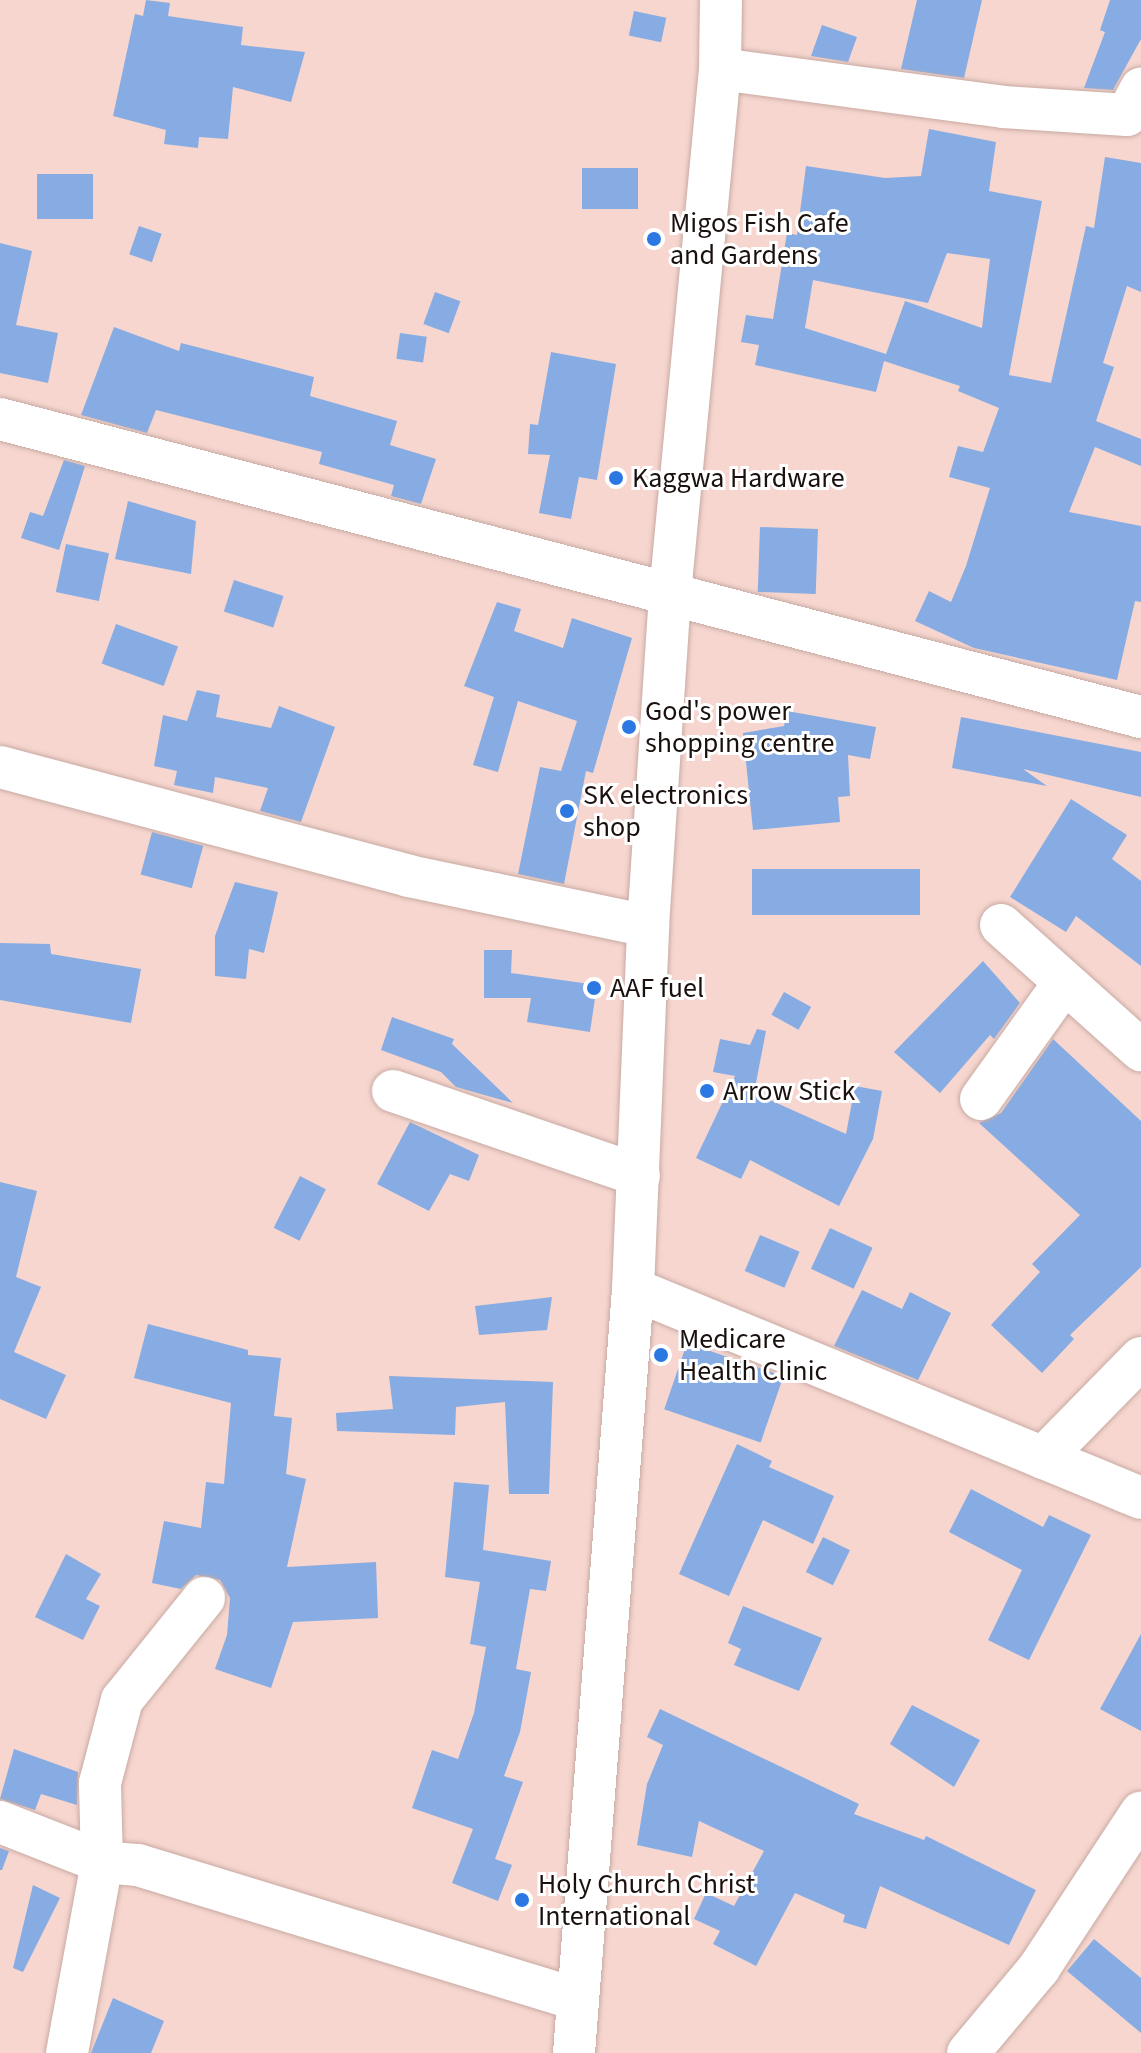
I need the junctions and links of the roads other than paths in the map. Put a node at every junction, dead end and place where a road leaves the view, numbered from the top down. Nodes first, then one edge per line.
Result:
1 (721, 0) edge
2 (720, 69) junction
3 (1141, 89) edge
4 (0, 419) edge
5 (670, 594) junction
6 (1141, 717) edge
7 (0, 767) edge
8 (1001, 925) dead end
9 (648, 926) junction
10 (1064, 983) junction
11 (1141, 1050) edge
12 (393, 1091) dead end
13 (981, 1099) dead end
14 (639, 1175) junction
15 (633, 1289) junction
16 (1141, 1358) edge
17 (1043, 1458) junction
18 (1141, 1498) edge
19 (204, 1598) dead end
20 (1141, 1813) edge
21 (0, 1822) edge
22 (102, 1862) junction
23 (576, 1999) junction
24 (67, 2053) edge
25 (574, 2053) edge
26 (968, 2053) edge

1 - 2 street
2 - 3 street
2 - 5 street
4 - 5 street
5 - 6 street
5 - 9 street
7 - 9 street
8 - 10 street
9 - 14 street
10 - 11 street
10 - 13 street
12 - 14 street
14 - 15 street
15 - 17 street
15 - 23 street
16 - 17 street
17 - 18 street
19 - 22 street
20 - 26 street
21 - 22 street
22 - 23 street
22 - 24 street
23 - 25 street

